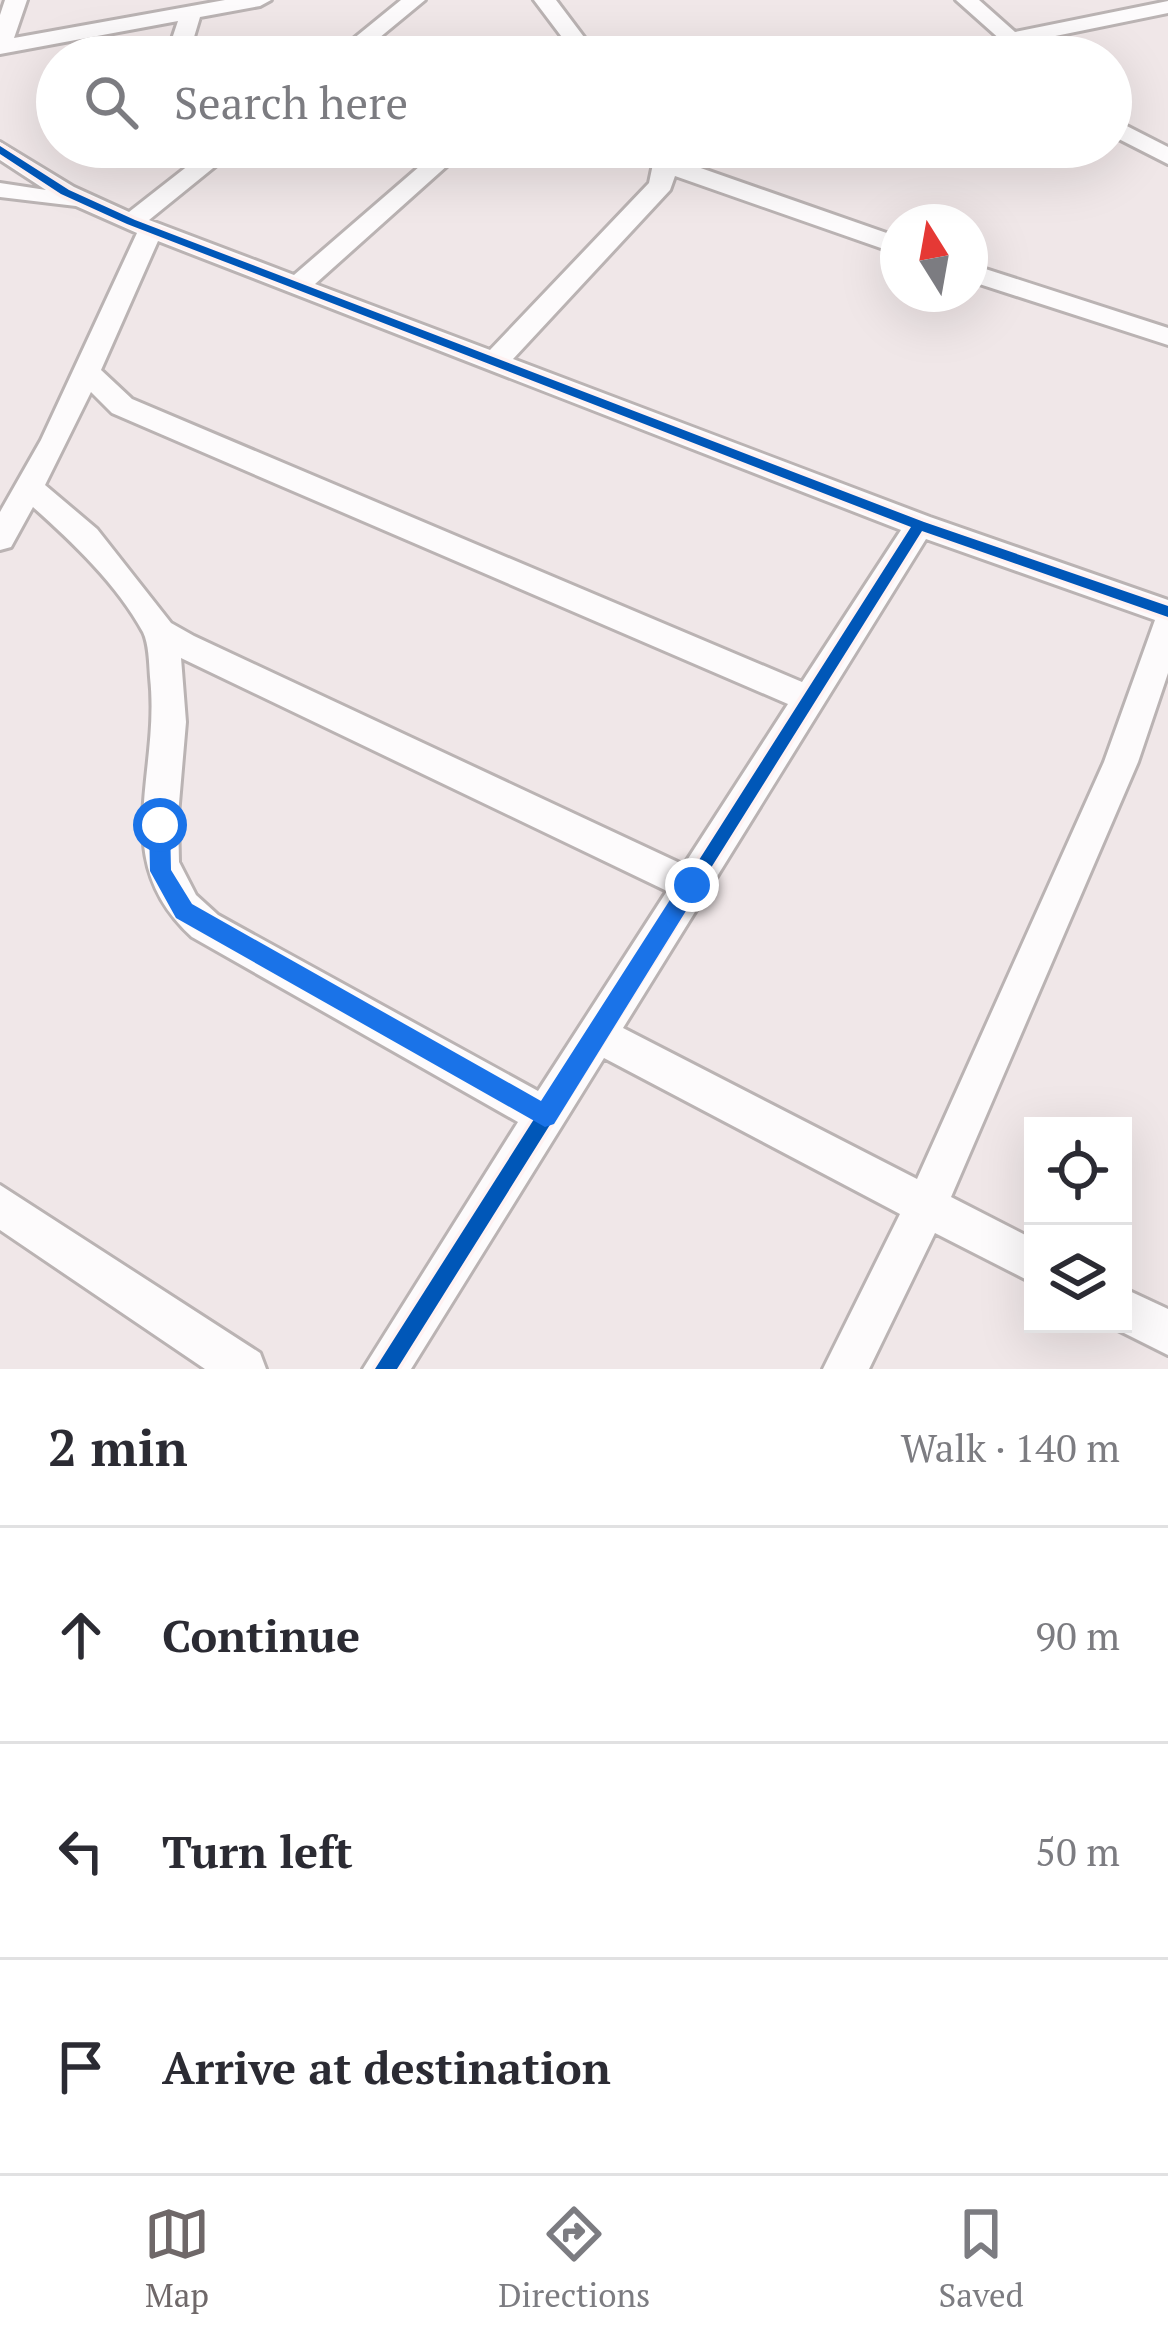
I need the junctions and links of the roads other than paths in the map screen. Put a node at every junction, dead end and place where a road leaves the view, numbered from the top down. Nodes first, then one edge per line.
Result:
1 (16, 0) edge
2 (260, 0) edge
3 (414, 0) edge
4 (545, 0) edge
5 (967, 0) edge
6 (1168, 7) edge
7 (191, 13) junction
8 (62, 36) edge
9 (184, 36) edge
10 (368, 36) edge
11 (566, 36) edge
12 (1007, 36) edge
13 (1030, 36) edge
14 (36, 41) edge
15 (0, 47) edge
16 (1132, 137) edge
17 (0, 149) edge
18 (1168, 157) edge
19 (203, 168) edge
20 (432, 168) edge
21 (661, 168) edge
22 (695, 168) edge
23 (0, 190) edge
24 (87, 203) junction
25 (141, 225) junction
26 (880, 239) edge
27 (988, 278) edge
28 (298, 285) junction
29 (1168, 338) edge
30 (496, 360) junction
31 (86, 372) junction
32 (29, 488) junction
33 (919, 525) junction
34 (0, 539) edge
35 (1168, 612) edge
36 (1168, 625) edge
37 (160, 631) junction
38 (810, 699) junction
39 (692, 885) junction
40 (597, 1034) junction
41 (545, 1116) junction
42 (0, 1205) edge
43 (926, 1206) junction
44 (1024, 1257) edge
45 (1132, 1315) edge
46 (1168, 1334) edge
47 (244, 1369) edge
48 (385, 1369) edge
49 (845, 1369) edge

1 - 15 street
2 - 7 street
3 - 10 street
4 - 11 street
5 - 12 street
6 - 13 street
7 - 8 street
7 - 9 street
14 - 15 street
16 - 18 street
17 - 24 street
19 - 25 street
20 - 28 street
21 - 30 street
22 - 26 street
23 - 24 street
24 - 25 street
25 - 28 street
25 - 31 street
27 - 29 street
28 - 30 street
30 - 33 street
31 - 32 street
31 - 38 street
32 - 34 street
32 - 37 street
33 - 35 street
33 - 38 street
36 - 43 street
37 - 39 street
37 - 41 street
38 - 39 street
39 - 40 street
40 - 41 street
40 - 43 street
41 - 48 street
42 - 47 street
43 - 44 street
43 - 49 street
45 - 46 street

